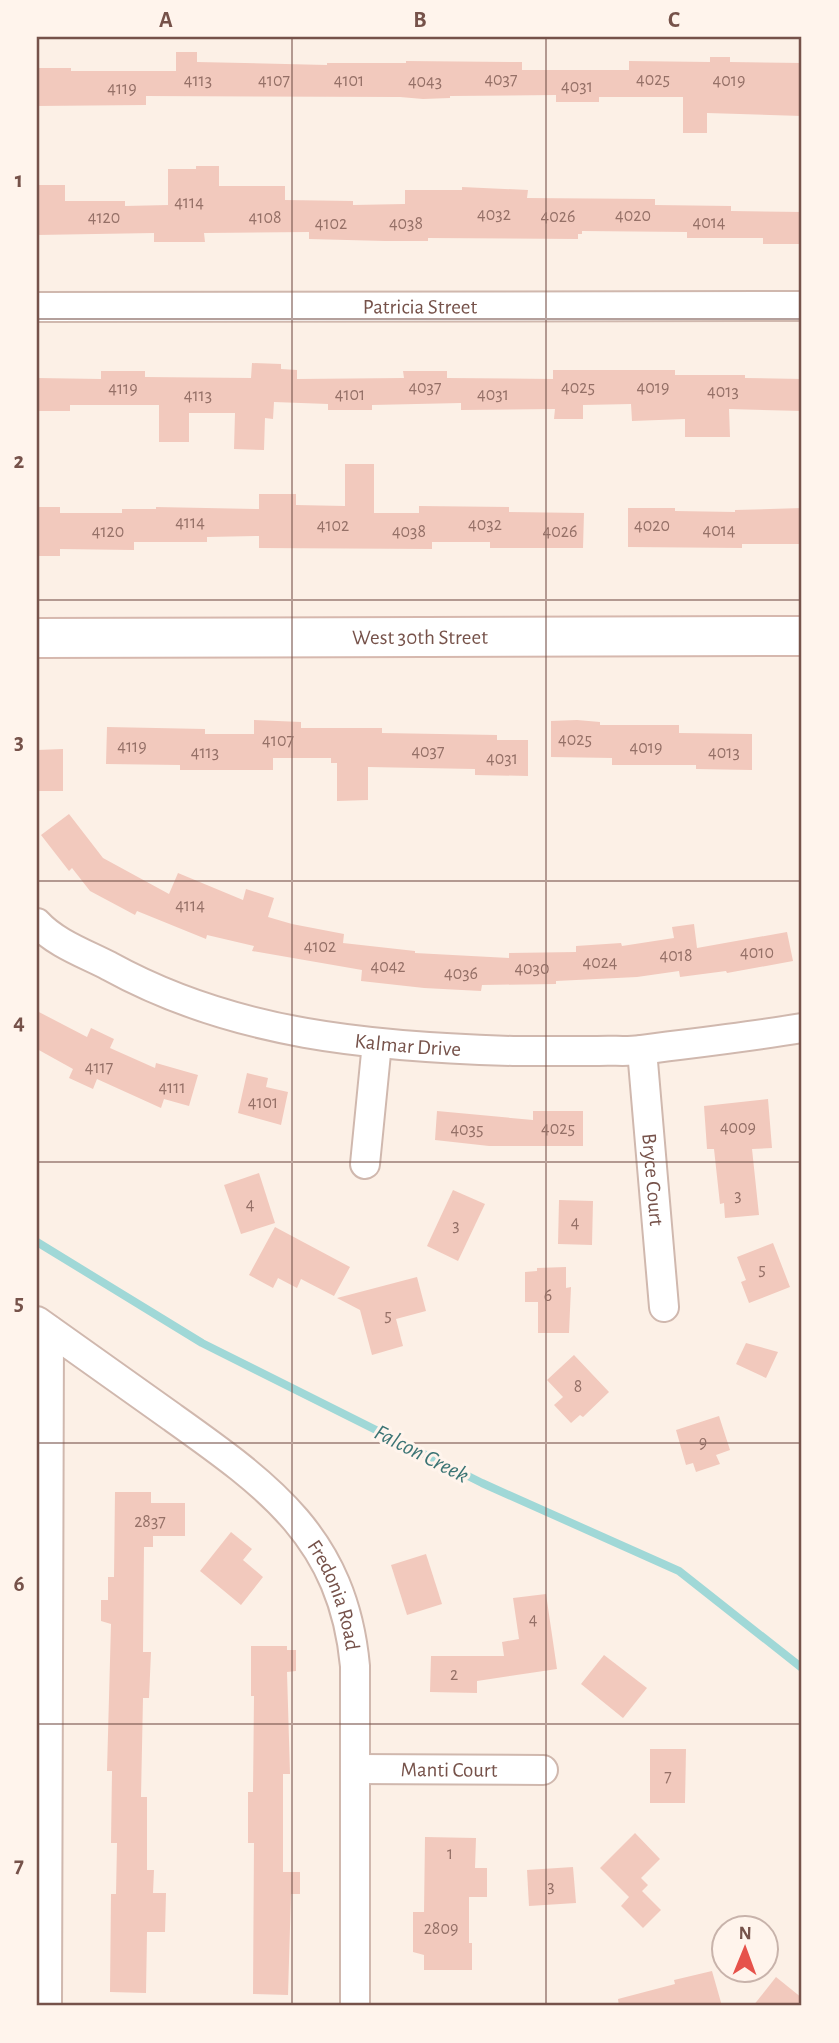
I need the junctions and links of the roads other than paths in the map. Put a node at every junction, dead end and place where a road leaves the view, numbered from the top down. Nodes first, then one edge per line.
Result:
1 (802, 306) edge
2 (37, 307) edge
3 (802, 636) edge
4 (37, 638) edge
5 (37, 923) edge
6 (802, 1028) edge
7 (376, 1043) junction
8 (642, 1050) junction
9 (365, 1164) dead end
10 (664, 1307) dead end
11 (43, 1325) edge
12 (356, 1769) junction
13 (542, 1770) dead end
14 (47, 2006) edge
15 (355, 2006) edge

1 - 2 street, Patricia Street
3 - 4 main road, West 30th Street
5 - 7 street, Kalmar Drive
6 - 8 street, Kalmar Drive
7 - 8 street, Kalmar Drive
7 - 9 street
8 - 10 street, Bryce Court
11 - 12 street, Fredonia Road
11 - 14 street
12 - 13 street, Manti Court
12 - 15 street, Fredonia Road

